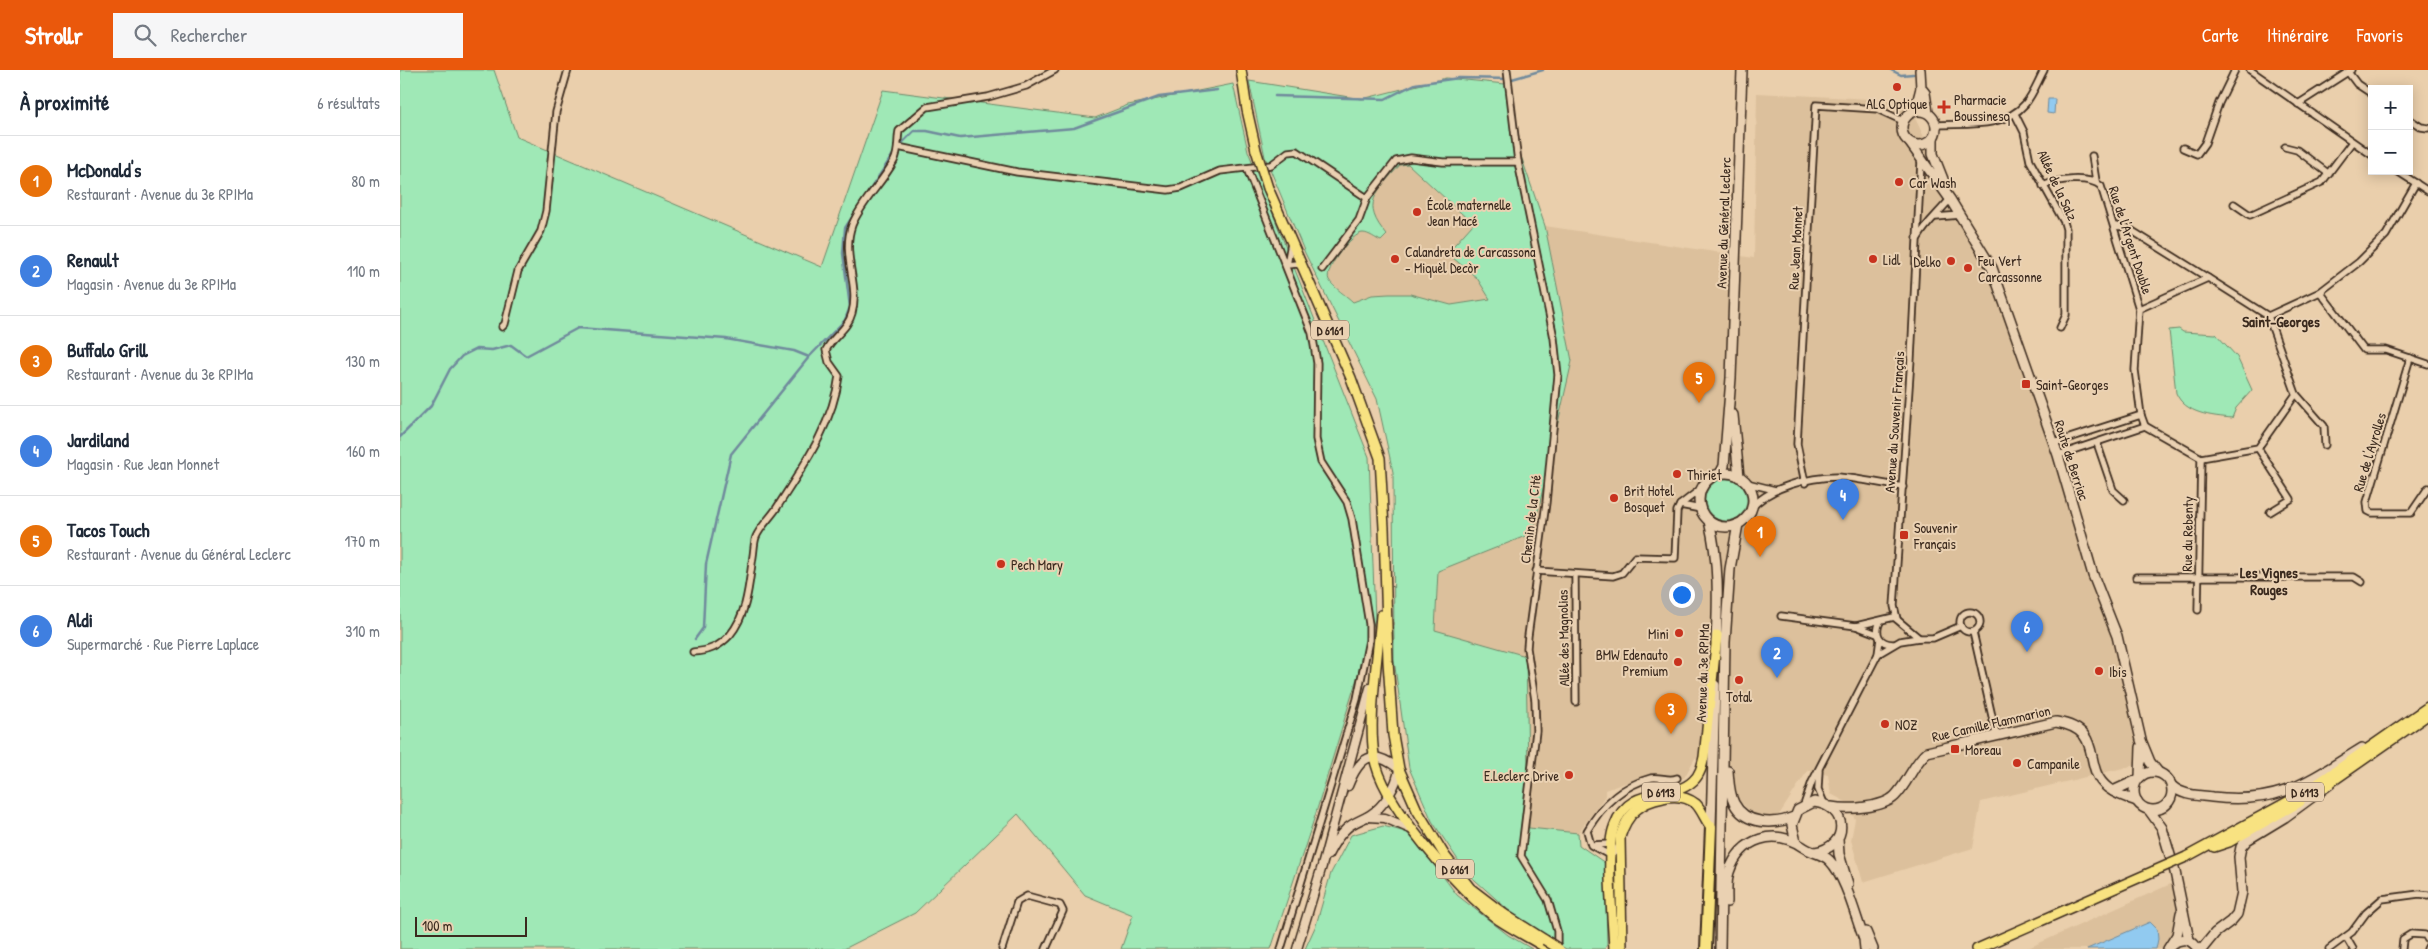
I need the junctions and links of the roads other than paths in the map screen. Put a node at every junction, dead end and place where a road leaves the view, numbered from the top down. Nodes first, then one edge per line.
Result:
1 (568, 70) edge
2 (1055, 70) edge
3 (1241, 70) edge
4 (1507, 70) edge
5 (1742, 70) edge
6 (1920, 70) edge
7 (2044, 70) edge
8 (2235, 70) edge
9 (2250, 70) edge
10 (2349, 71) edge
11 (1922, 88) junction
12 (2368, 91) edge
13 (2298, 104) junction
14 (1915, 111) junction
15 (1928, 113) junction
16 (2015, 114) junction
17 (1903, 121) junction
18 (2413, 121) edge
19 (1936, 125) junction
20 (2428, 128) edge
21 (1933, 138) junction
22 (2352, 142) junction
23 (1910, 143) junction
24 (898, 147) junction
25 (2285, 147) dead end
26 (2182, 148) dead end
27 (2368, 152) edge
28 (2092, 156) dead end
29 (1921, 161) junction
30 (1518, 162) junction
31 (1247, 169) junction
32 (2329, 174) junction
33 (2403, 175) edge
34 (2096, 181) junction
35 (2416, 183) junction
36 (2043, 186) junction
37 (2428, 191) edge
38 (1367, 198) junction
39 (1950, 199) junction
40 (2234, 204) dead end
41 (1961, 215) junction
42 (1936, 217) junction
43 (2114, 226) junction
44 (1917, 240) junction
45 (1292, 241) junction
46 (1287, 265) junction
47 (1303, 268) junction
48 (1322, 269) dead end
49 (2208, 278) junction
50 (2320, 292) junction
51 (2139, 309) junction
52 (2268, 316) junction
53 (502, 327) dead end
54 (2060, 328) dead end
55 (2410, 358) junction
56 (2428, 364) edge
57 (1731, 378) junction
58 (2296, 394) junction
59 (2141, 415) junction
60 (2145, 426) junction
61 (2097, 442) junction
62 (2054, 443) junction
63 (2325, 445) dead end
64 (2258, 448) junction
65 (2058, 455) junction
66 (2201, 458) junction
67 (1720, 474) junction
68 (1743, 480) junction
69 (1805, 483) junction
70 (1903, 487) junction
71 (1702, 488) junction
72 (2428, 488) edge
73 (1775, 490) junction
74 (2124, 500) dead end
75 (1680, 505) junction
76 (1701, 509) junction
77 (1751, 509) junction
78 (2270, 512) dead end
79 (1709, 521) junction
80 (1738, 524) junction
81 (1385, 570) junction
82 (1536, 571) junction
83 (1575, 574) junction
84 (2136, 577) dead end
85 (2198, 578) junction
86 (2362, 582) dead end
87 (1894, 606) junction
88 (2198, 610) dead end
89 (1781, 616) dead end
90 (1890, 617) junction
91 (1897, 619) junction
92 (1880, 622) junction
93 (1856, 626) junction
94 (1961, 626) junction
95 (1904, 628) junction
96 (1380, 632) junction
97 (1972, 632) junction
98 (1716, 635) junction
99 (1879, 637) junction
100 (1919, 638) junction
101 (1900, 641) junction
102 (1893, 644) junction
103 (693, 652) dead end
104 (1878, 654) junction
105 (1724, 693) junction
106 (1576, 702) dead end
107 (2428, 707) edge
108 (2417, 714) junction
109 (2428, 714) edge
110 (1996, 734) junction
111 (2141, 740) junction
112 (1374, 756) junction
113 (1819, 769) junction
114 (1399, 770) junction
115 (2158, 772) junction
116 (2342, 775) junction
117 (1677, 778) dead end
118 (2139, 778) junction
119 (2172, 786) junction
120 (2113, 791) junction
121 (1389, 793) junction
122 (1340, 801) junction
123 (2137, 801) junction
124 (1804, 805) junction
125 (1828, 805) junction
126 (2166, 806) junction
127 (1859, 808) junction
128 (2149, 810) junction
129 (1367, 816) junction
130 (1794, 817) junction
131 (1841, 826) junction
132 (1711, 827) junction
133 (2162, 828) junction
134 (1413, 830) junction
135 (1838, 839) junction
136 (1796, 842) junction
137 (1591, 845) junction
138 (1615, 849) junction
139 (1814, 852) junction
140 (2186, 857) junction
141 (1322, 866) junction
142 (2428, 896) edge
143 (2182, 908) junction
144 (2346, 937) junction
145 (2189, 940) junction
146 (2428, 940) edge
147 (1546, 946) edge
148 (2170, 946) edge
149 (1002, 949) edge
150 (1046, 949) edge
151 (1281, 949) edge
152 (1297, 949) edge
153 (1558, 949) edge
154 (1614, 949) edge
155 (1622, 949) edge
156 (1706, 949) edge
157 (1721, 949) edge
158 (1865, 949) edge
159 (1873, 949) edge
160 (1977, 949) edge
161 (2198, 949) edge
162 (2202, 949) edge
163 (2329, 949) edge
164 (2353, 949) edge
165 (2402, 949) edge

1 - 53 street
2 - 24 street
3 - 45 main road, D 6161, bridge
4 - 30 street, Chemin de la Cité
5 - 57 main road, Avenue du Général Leclerc
6 - 11 main road
7 - 16 street
8 - 26 street
9 - 13 street
10 - 12 street
10 - 13 street
11 - 14 main road
11 - 15 main road
13 - 22 street
14 - 15 main road
14 - 17 main road
15 - 19 main road
16 - 19 street
16 - 36 street, Allée de la Salz
17 - 23 main road
17 - 69 street, Rue Jean Monnet
18 - 20 street
19 - 21 main road
21 - 23 main road
21 - 39 main road, Route de Berriac
22 - 27 street
22 - 32 street
23 - 29 main road, Route de Berriac
24 - 31 street
24 - 103 street
25 - 32 street
28 - 34 street, Rue de l'Argent Double
29 - 39 main road, Route de Berriac
29 - 44 street, Avenue du Souvenir Français
30 - 38 street
30 - 82 street, Chemin de la Cité
31 - 38 street
31 - 46 street
32 - 40 street
33 - 35 street
34 - 36 street, Rue de l'Argent Double
34 - 43 street, Rue de l'Argent Double
35 - 37 street
35 - 50 street
36 - 54 street, Allée de la Salz
38 - 48 street
39 - 41 main road, Route de Berriac
39 - 42 street
41 - 42 street
41 - 62 main road, Route de Berriac
42 - 44 street
43 - 49 street
43 - 51 street, Rue de l'Argent Double
44 - 70 street, Avenue du Souvenir Français
45 - 46 street
45 - 47 main road, D 6161
46 - 47 street
46 - 151 street
47 - 81 main road, D 6161
49 - 51 street
49 - 52 street
50 - 52 street
50 - 55 street
51 - 59 street
52 - 58 street
55 - 56 street
55 - 72 street, Rue de l'Ayrolles
57 - 67 main road, Avenue du Général Leclerc
57 - 68 main road, Avenue du Général Leclerc
58 - 63 street
58 - 64 street
59 - 60 street
59 - 62 street
60 - 61 street
60 - 66 street
61 - 65 street
61 - 74 street
62 - 65 main road, Route de Berriac
64 - 66 street
64 - 78 street
65 - 111 main road, Route de Berriac
66 - 85 street, Rue du Rebenty
67 - 68 main road
67 - 71 main road
68 - 73 street
68 - 77 main road
69 - 70 street
69 - 73 street
70 - 87 street, Avenue du Souvenir Français
71 - 75 street
71 - 76 main road
73 - 77 street
75 - 76 street
75 - 83 street
76 - 79 main road
77 - 80 main road
79 - 80 main road
79 - 98 main road, Avenue du 3e RPIMa / D 6113
80 - 105 main road, Avenue du 3e RPIMa
81 - 96 main road, D 6161
81 - 114 main road, D 6161
82 - 83 street
82 - 153 street, Chemin de la Cité
83 - 106 street, Allée des Magnolias
84 - 85 street
85 - 86 street
85 - 88 street, Rue du Rebenty
87 - 90 street, Avenue du Souvenir Français
87 - 91 street, Avenue du Souvenir Français
89 - 93 street
90 - 91 street
90 - 92 street
91 - 95 street
92 - 93 street
92 - 99 street
93 - 99 street
94 - 97 street
94 - 97 street
94 - 100 street
95 - 100 street
95 - 101 street
96 - 112 main road, D 6161
96 - 122 street
97 - 110 street
98 - 132 main road, Avenue du 3e RPIMa / D 6113
98 - 138 main road, D 6113
99 - 102 street
99 - 104 street
100 - 101 street
101 - 102 street
102 - 104 street
104 - 113 street
105 - 130 main road
105 - 157 main road
107 - 108 main road, D 6113
108 - 119 main road
108 - 140 main road, D 6113
109 - 116 main road, D 6113
110 - 120 main road, Rue Camille Flammarion
110 - 127 main road, Rue Camille Flammarion
111 - 115 main road, Route de Berriac
111 - 118 main road, Route de Berriac
112 - 114 street
112 - 121 main road, D 6161
112 - 122 street
113 - 124 street
113 - 125 street
114 - 121 street
114 - 147 main road, D 6161
115 - 118 main road
115 - 119 main road
116 - 140 main road, D 6113
116 - 162 main road
117 - 137 street
118 - 120 main road
118 - 123 main road
119 - 126 main road
120 - 123 main road, Rue Camille Flammarion
121 - 129 street
121 - 134 main road, D 6161
122 - 141 street
123 - 128 main road
124 - 125 main road
124 - 130 main road
125 - 127 main road, Rue Camille Flammarion
125 - 131 main road
126 - 128 main road
126 - 133 main road
127 - 131 main road
128 - 133 main road
129 - 134 street
129 - 141 street
130 - 136 main road
131 - 135 main road
132 - 138 main road, D 6113
132 - 156 highway, D 6113
133 - 143 main road
134 - 147 main road, D 6161
135 - 139 main road
135 - 159 main road
136 - 139 main road
136 - 157 main road
137 - 138 street
137 - 138 street
138 - 154 main road, D 6113
138 - 155 main road, D 6113
139 - 158 main road
140 - 160 main road, D 6113, bridge
141 - 152 street
142 - 144 street
143 - 145 main road
143 - 148 main road
144 - 163 street
144 - 164 street
145 - 148 main road
145 - 161 main road
146 - 165 street
147 - 153 main road, D 6161, bridge
149 - 150 street

